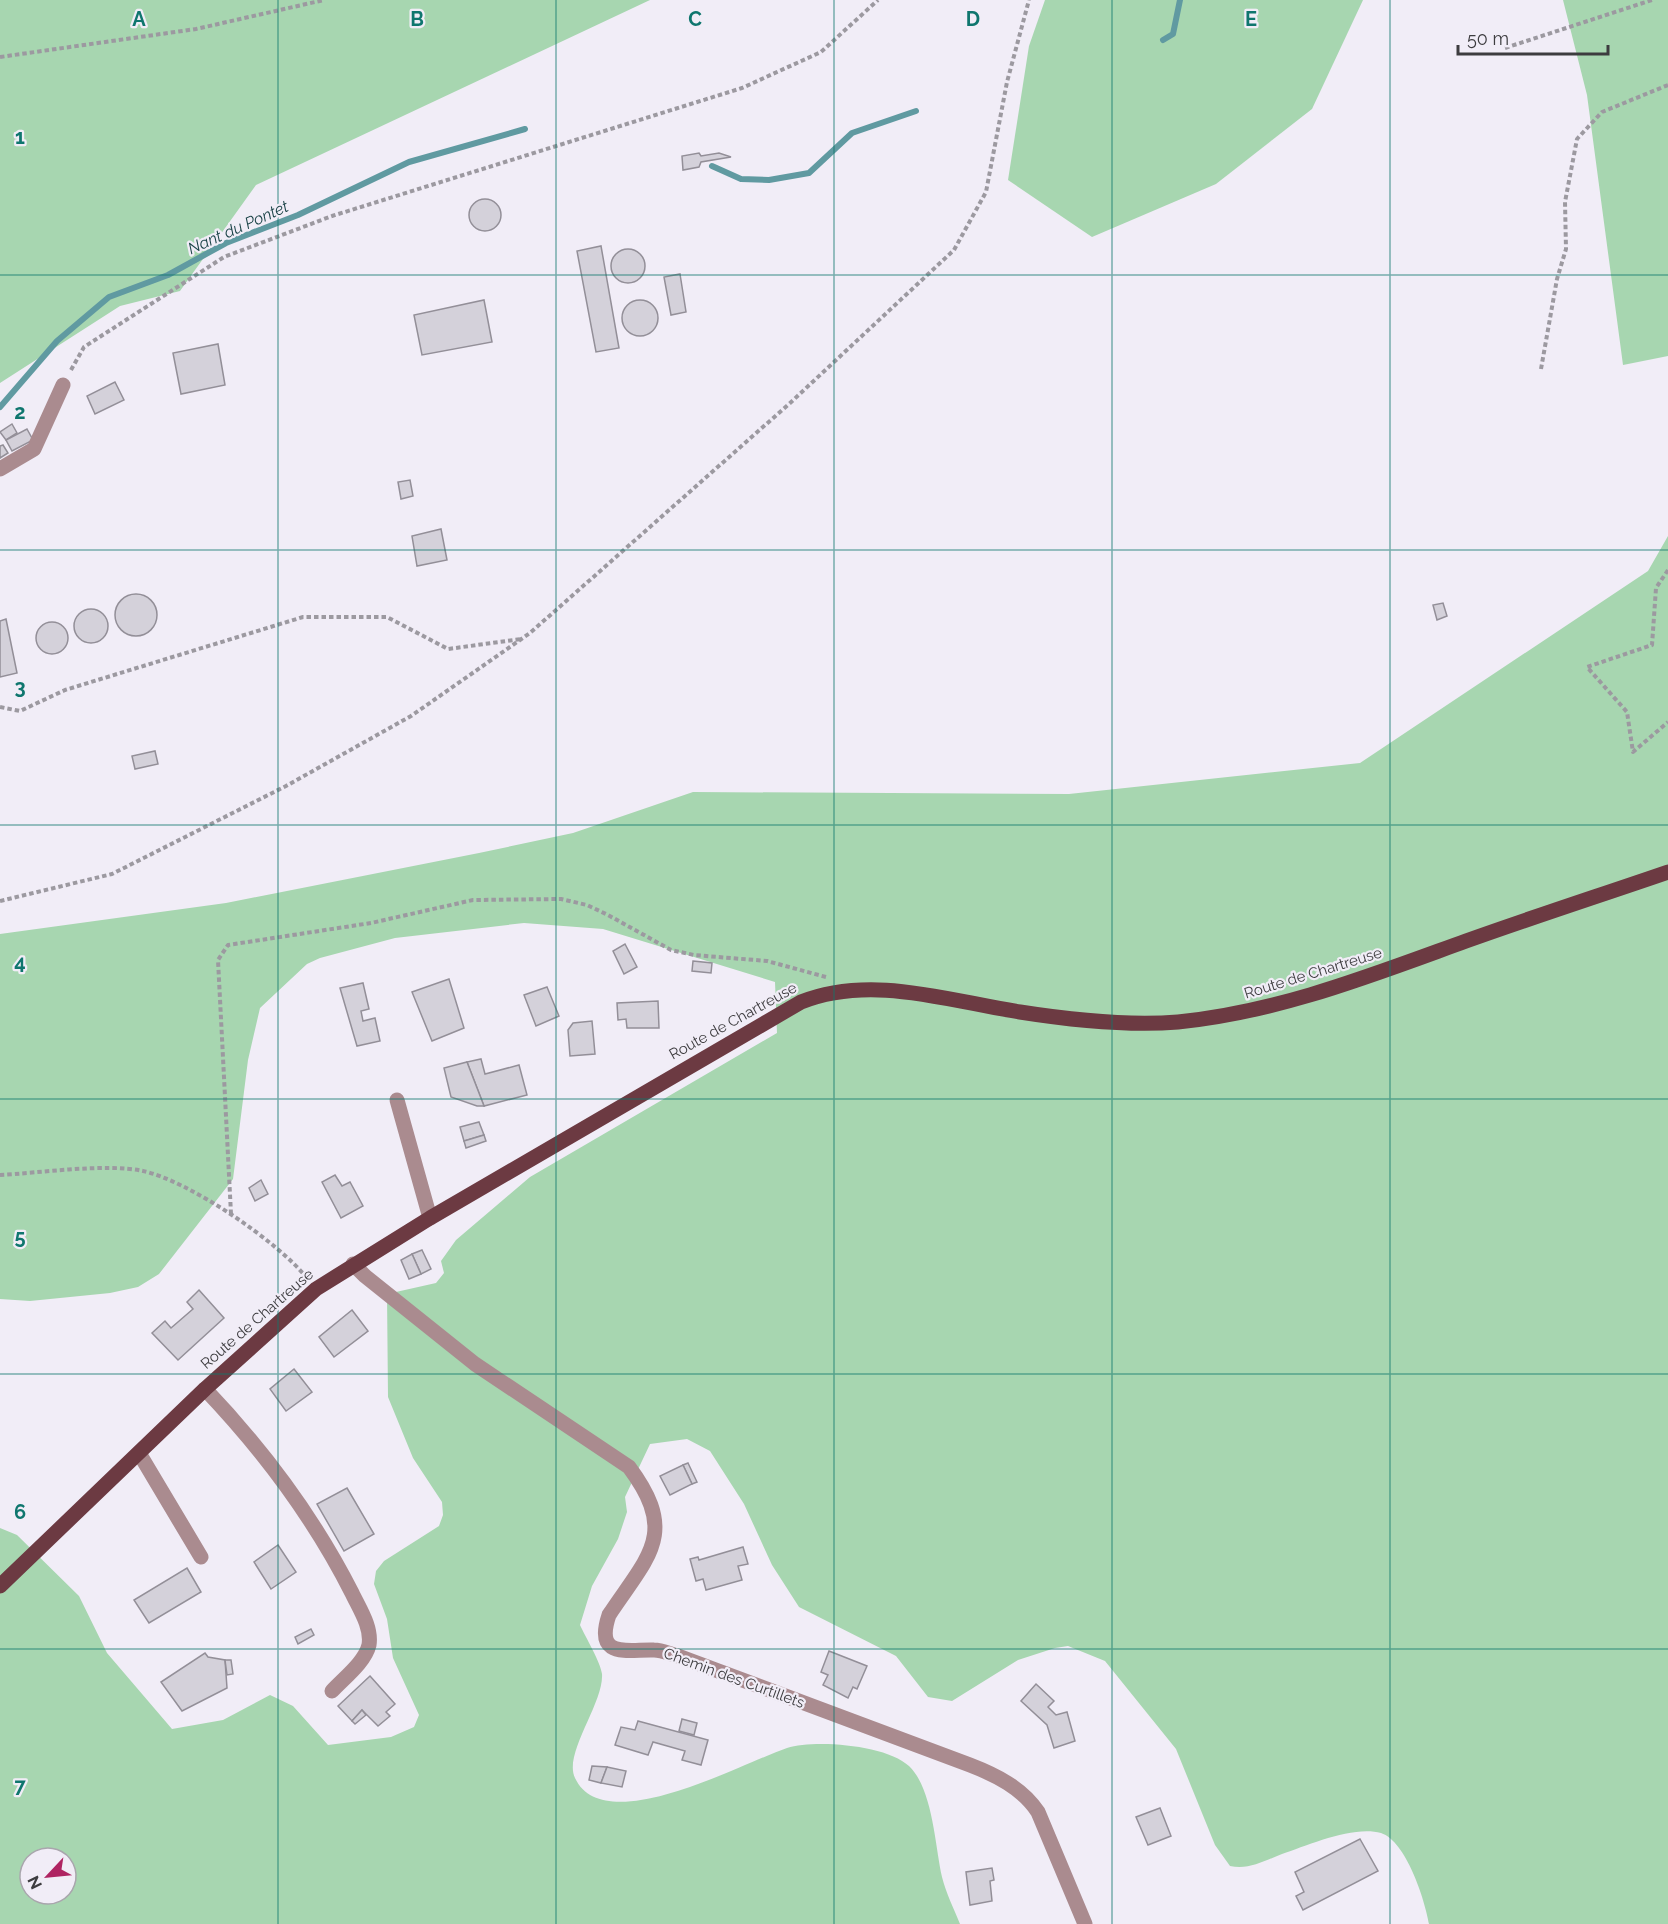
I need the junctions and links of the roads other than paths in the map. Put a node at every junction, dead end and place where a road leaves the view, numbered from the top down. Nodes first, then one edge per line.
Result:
1 (63, 386) road end
2 (0, 469) edge
3 (1668, 872) edge
4 (397, 1100) dead end
5 (430, 1218) junction
6 (353, 1263) junction
7 (205, 1389) junction
8 (139, 1453) junction
9 (201, 1557) dead end
10 (0, 1586) edge
11 (332, 1691) dead end
12 (1085, 1924) edge

1 - 2 street
3 - 5 main road, Route de Chartreuse
4 - 5 street
5 - 6 main road, Route de Chartreuse
6 - 7 main road, Route de Chartreuse
6 - 12 street, Chemin des Curtillets
7 - 8 main road, Route de Chartreuse
7 - 11 street
8 - 9 street
8 - 10 main road, Route de Chartreuse

